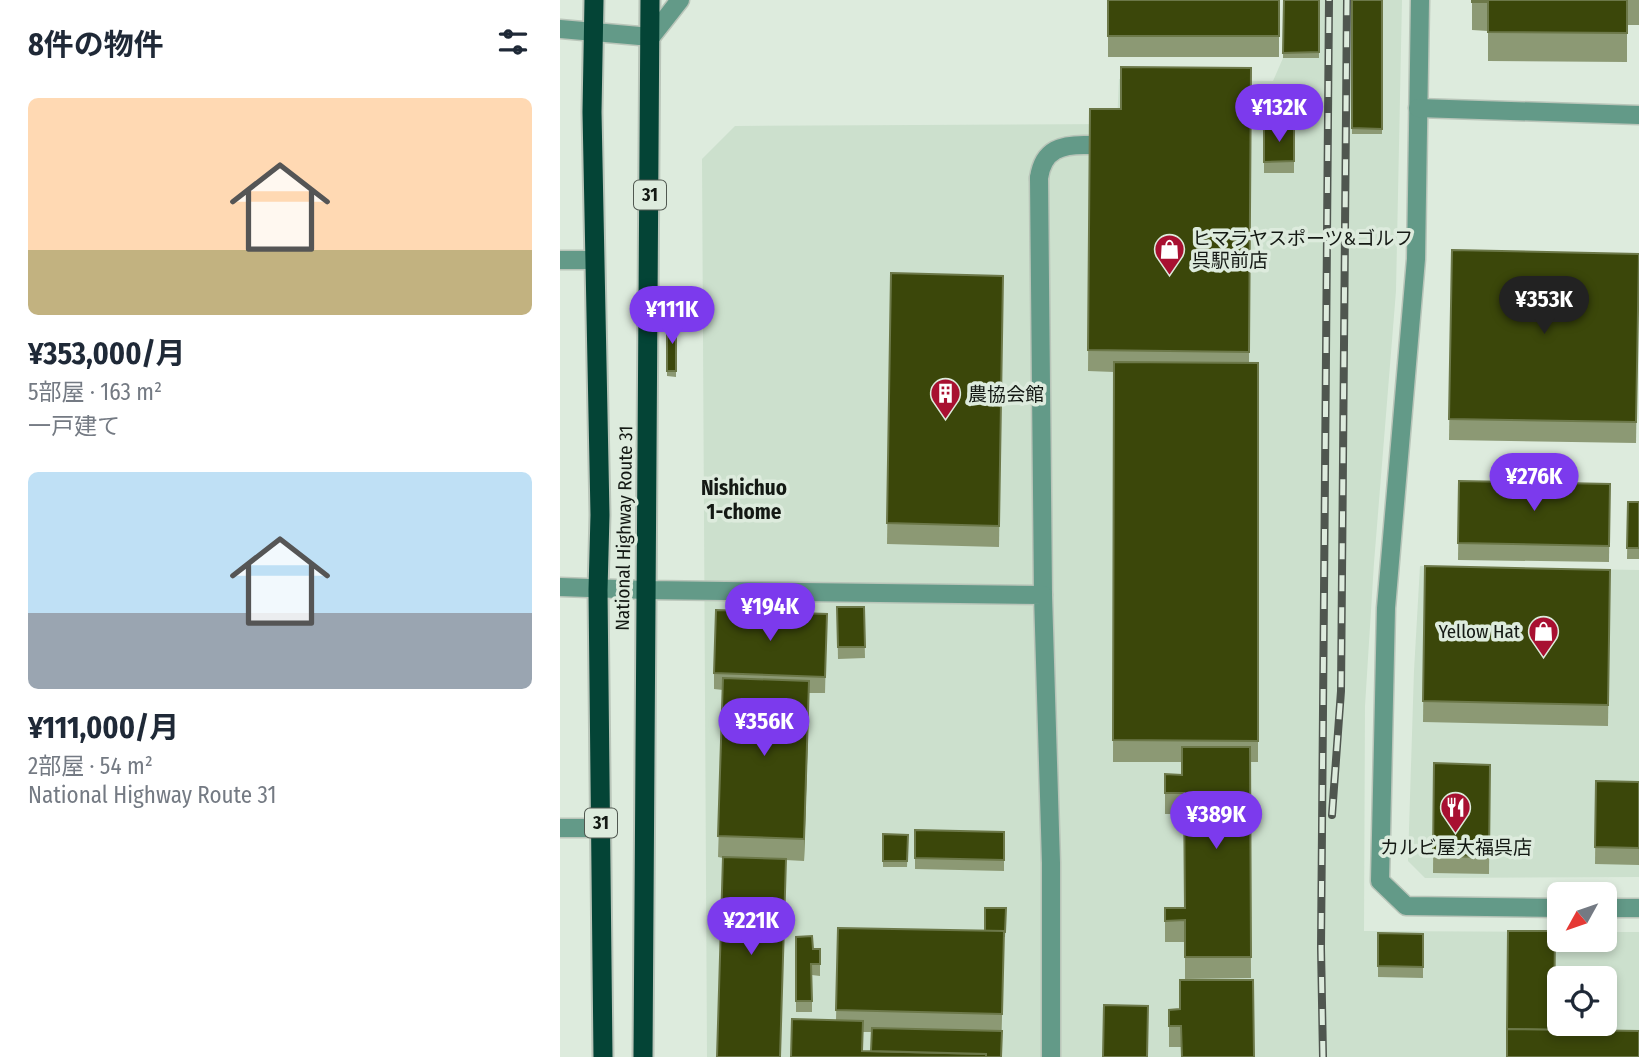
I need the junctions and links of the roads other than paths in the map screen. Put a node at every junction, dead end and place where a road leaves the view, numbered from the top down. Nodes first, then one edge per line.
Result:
1 (594, 0) edge
2 (650, 0) edge
3 (680, 0) edge
4 (1420, 0) edge
5 (560, 29) edge
6 (595, 33) junction
7 (651, 37) junction
8 (1418, 108) junction
9 (1639, 115) edge
10 (1089, 145) edge
11 (560, 260) edge
12 (594, 260) junction
13 (560, 587) edge
14 (598, 590) junction
15 (646, 590) junction
16 (1044, 595) junction
17 (560, 828) edge
18 (601, 828) junction
19 (1547, 908) edge
20 (1617, 908) edge
21 (1639, 908) edge
22 (603, 1057) edge
23 (643, 1057) edge
24 (1051, 1057) edge

1 - 6 highway, National Highway Route 31 / 31
2 - 7 highway, National Highway Route 31 / 31
3 - 7 street
4 - 8 street
5 - 6 street
6 - 7 street
6 - 12 highway, National Highway Route 31 / 31
7 - 15 highway, National Highway Route 31 / 31
8 - 9 street
8 - 19 street
10 - 16 street
11 - 12 street
12 - 14 highway, National Highway Route 31 / 31
13 - 14 street
14 - 15 street
14 - 18 highway, National Highway Route 31 / 31
15 - 16 street
15 - 23 highway, National Highway Route 31 / 31
16 - 24 street
17 - 18 street
18 - 22 highway, National Highway Route 31 / 31
20 - 21 street

